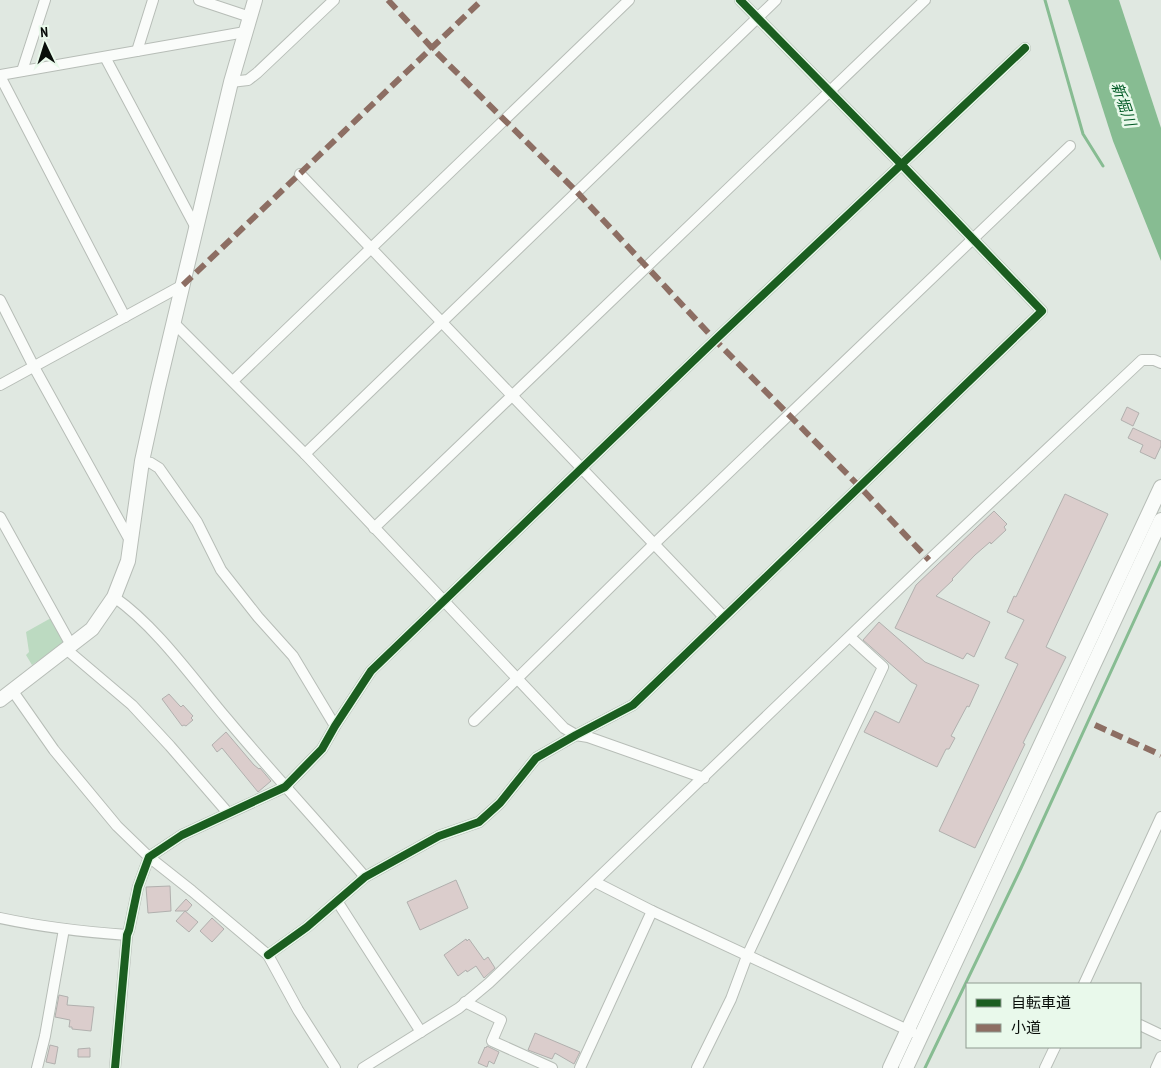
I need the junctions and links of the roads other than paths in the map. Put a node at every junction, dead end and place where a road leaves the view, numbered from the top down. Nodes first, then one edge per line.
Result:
1 (45, 0) edge
2 (153, 0) edge
3 (199, 0) edge
4 (255, 0) edge
5 (334, 0) edge
6 (629, 0) edge
7 (740, 0) edge
8 (776, 0) edge
9 (925, 0) edge
10 (250, 17) junction
11 (757, 19) junction
12 (245, 32) junction
13 (1025, 48) dead end
14 (137, 51) junction
15 (105, 56) junction
16 (22, 71) junction
17 (0, 75) edge
18 (231, 82) junction
19 (830, 91) junction
20 (1070, 146) dead end
21 (902, 165) junction
22 (300, 174) dead end
23 (196, 228) junction
24 (972, 238) junction
25 (370, 249) junction
26 (183, 285) junction
27 (0, 300) edge
28 (125, 317) junction
29 (441, 322) junction
30 (174, 323) junction
31 (1161, 363) edge
32 (34, 367) junction
33 (233, 381) junction
34 (0, 385) edge
35 (512, 396) junction
36 (305, 454) junction
37 (142, 461) junction
38 (581, 469) junction
39 (1161, 487) edge
40 (0, 517) edge
41 (1161, 520) edge
42 (374, 528) junction
43 (132, 544) junction
44 (654, 544) junction
45 (114, 597) junction
46 (442, 601) junction
47 (724, 617) junction
48 (850, 637) junction
49 (69, 647) junction
50 (516, 679) junction
51 (4, 695) edge
52 (474, 721) dead end
53 (335, 726) junction
54 (576, 734) junction
55 (704, 778) junction
56 (285, 788) junction
57 (228, 813) junction
58 (1161, 817) edge
59 (149, 857) junction
60 (365, 877) junction
61 (595, 882) junction
62 (338, 901) junction
63 (652, 911) junction
64 (0, 918) edge
65 (64, 930) junction
66 (127, 935) junction
67 (268, 955) junction
68 (747, 956) junction
69 (1084, 983) edge
70 (466, 1002) junction
71 (1141, 1025) edge
72 (908, 1030) junction
73 (421, 1032) junction
74 (1161, 1035) edge
75 (921, 1036) junction
76 (1055, 1048) edge
77 (1161, 1057) edge
78 (37, 1068) edge
79 (115, 1068) edge
80 (335, 1068) edge
81 (363, 1068) edge
82 (552, 1068) edge
83 (580, 1068) edge
84 (698, 1068) edge
85 (890, 1068) edge
86 (906, 1068) edge
87 (1045, 1068) edge
88 (1156, 1068) edge

1 - 16 street
2 - 14 street
3 - 10 street
4 - 10 street
5 - 18 street
6 - 25 street
7 - 11 street
8 - 11 street
9 - 19 street
10 - 12 street
11 - 19 street
11 - 29 street
12 - 14 street
12 - 18 street
13 - 21 street
14 - 15 street
15 - 16 street
15 - 23 street
16 - 17 street
17 - 28 street
18 - 23 street
19 - 21 street
19 - 35 street
20 - 24 street
21 - 24 street
21 - 38 street
22 - 25 street
23 - 26 street
24 - 44 street
24 - 47 street
25 - 29 street
25 - 33 street
26 - 28 street
26 - 30 street
27 - 32 street
28 - 32 street
29 - 35 street
29 - 36 street
30 - 33 street
30 - 37 street
31 - 48 street
32 - 34 street
32 - 43 street
33 - 36 street
35 - 38 street
35 - 42 street
36 - 42 street
37 - 43 street
37 - 53 street
38 - 44 street
38 - 46 street
39 - 72 street
40 - 49 street
41 - 75 street
42 - 46 street
43 - 45 street
44 - 47 street
44 - 50 street
45 - 49 street
45 - 56 street
46 - 50 street
46 - 53 street
47 - 54 street
48 - 55 street
48 - 68 street
49 - 51 street
49 - 57 street
50 - 52 street
50 - 54 street
51 - 59 street
53 - 56 street
54 - 55 street
54 - 60 street
55 - 61 street
56 - 57 street
56 - 60 street
57 - 59 street
58 - 69 street
59 - 66 street
59 - 67 street
60 - 62 street
61 - 63 street
61 - 70 street
62 - 67 street
62 - 73 street
63 - 68 street
63 - 83 street
64 - 65 street
65 - 66 street
65 - 78 street
66 - 79 street
67 - 80 street
68 - 72 street
68 - 84 street
70 - 73 street
70 - 82 street
71 - 74 street
72 - 75 street
72 - 85 street
73 - 81 street
75 - 86 street
76 - 87 street
77 - 88 street

